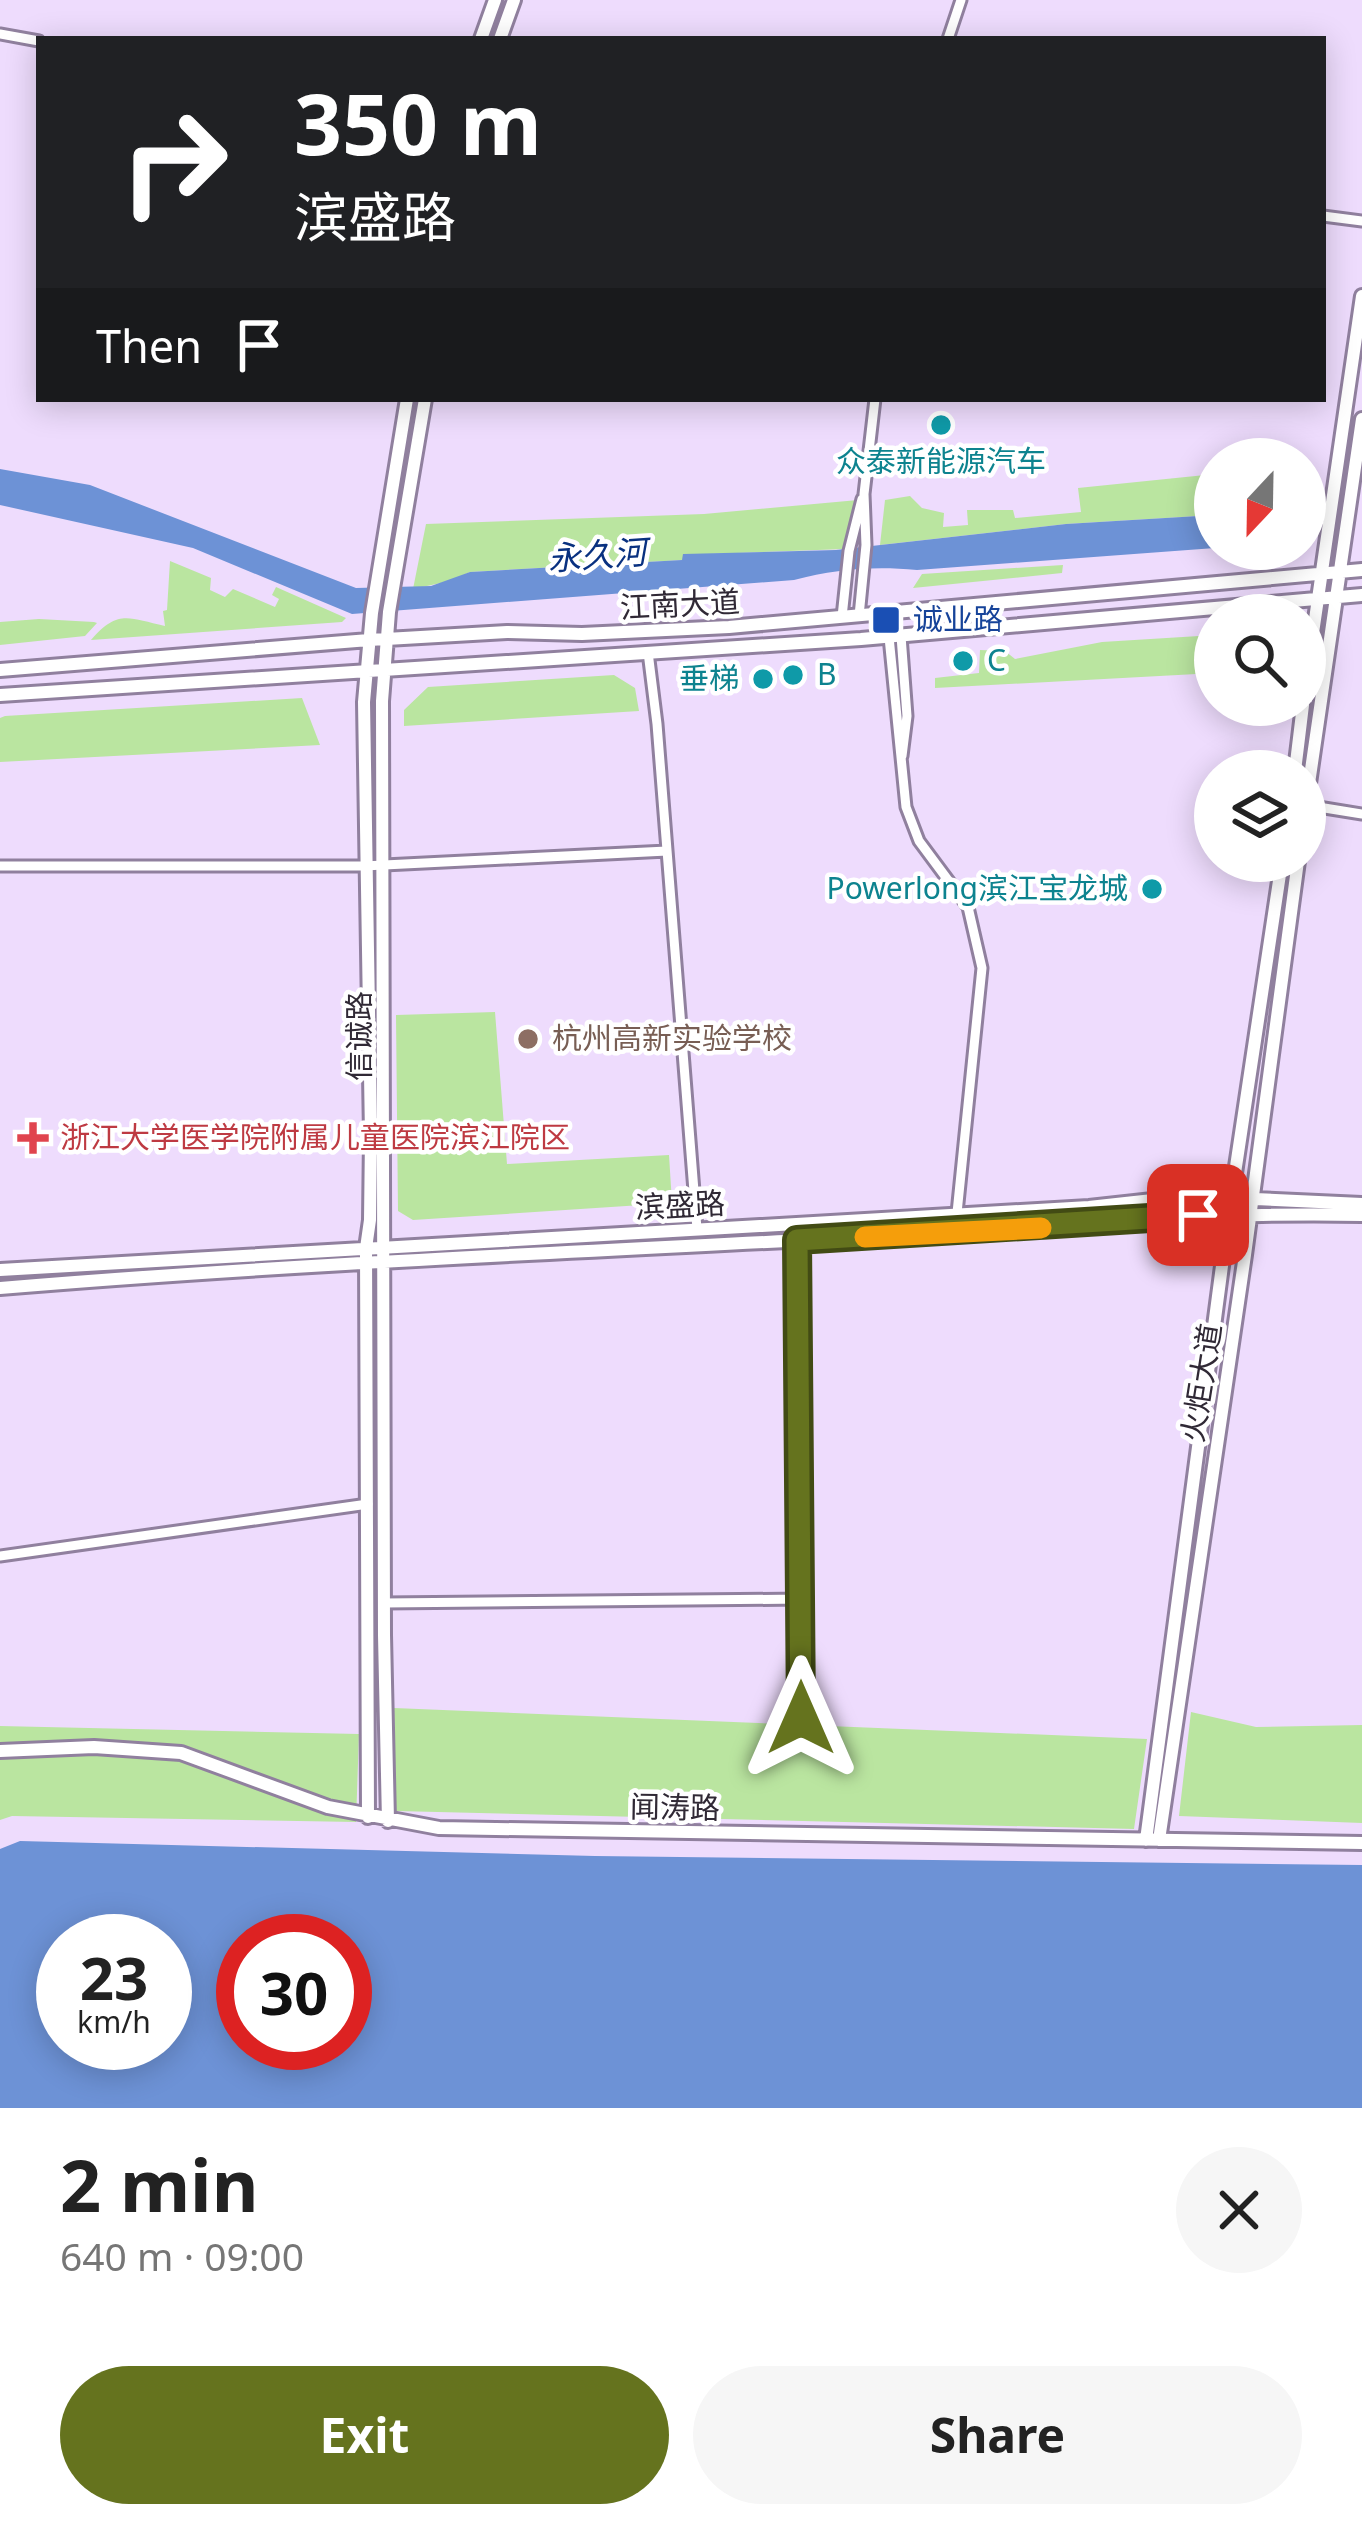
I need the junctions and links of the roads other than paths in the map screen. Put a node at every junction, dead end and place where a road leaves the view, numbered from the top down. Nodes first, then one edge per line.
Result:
1 (495, 0) edge
2 (514, 0) edge
3 (961, 0) edge
4 (0, 34) edge
5 (482, 36) edge
6 (501, 36) edge
7 (949, 36) edge
8 (36, 40) edge
9 (1326, 216) edge
10 (1362, 221) edge
11 (1362, 296) edge
12 (406, 402) edge
13 (424, 402) edge
14 (875, 402) edge
15 (1362, 419) edge
16 (864, 494) junction
17 (1362, 570) edge
18 (1340, 572) junction
19 (1319, 573) junction
20 (1317, 594) edge
21 (1362, 595) edge
22 (1336, 597) junction
23 (1326, 598) edge
24 (1194, 610) edge
25 (859, 616) junction
26 (842, 617) junction
27 (895, 636) junction
28 (387, 639) junction
29 (369, 640) junction
30 (648, 652) junction
31 (385, 669) junction
32 (0, 670) edge
33 (367, 671) junction
34 (0, 695) edge
35 (1314, 750) edge
36 (1326, 810) edge
37 (1362, 814) edge
38 (667, 851) junction
39 (0, 866) edge
40 (364, 866) junction
41 (384, 866) junction
42 (1279, 882) edge
43 (1295, 882) edge
44 (1232, 1196) junction
45 (1253, 1197) junction
46 (1362, 1204) edge
47 (1229, 1213) junction
48 (1251, 1213) junction
49 (957, 1214) junction
50 (1362, 1215) edge
51 (697, 1228) junction
52 (797, 1240) junction
53 (384, 1246) junction
54 (366, 1248) junction
55 (384, 1263) junction
56 (366, 1264) junction
57 (0, 1270) edge
58 (0, 1288) edge
59 (368, 1504) junction
60 (0, 1556) edge
61 (802, 1598) junction
62 (384, 1603) junction
63 (801, 1718) dead end
64 (0, 1751) edge
65 (368, 1817) junction
66 (388, 1821) junction
67 (1152, 1840) junction
68 (1362, 1843) edge

1 - 5 main road
2 - 6 main road
3 - 7 street
4 - 8 street
9 - 10 street
11 - 19 main road
12 - 29 main road, 信诚路
13 - 28 main road, 信诚路
14 - 16 street
15 - 18 main road
16 - 25 street
16 - 26 street
17 - 18 main road, 江南大道
18 - 19 main road, 江南大道
18 - 22 main road
19 - 20 main road
19 - 25 main road, 江南大道
21 - 22 main road, 江南大道
22 - 23 main road, 江南大道
22 - 35 main road
24 - 27 main road, 江南大道
25 - 26 main road, 江南大道
26 - 28 main road, 江南大道
27 - 30 main road, 江南大道
27 - 49 street
28 - 29 main road, 江南大道
28 - 31 main road, 信诚路
29 - 32 main road, 江南大道
29 - 33 main road, 信诚路
30 - 31 main road, 江南大道
30 - 38 street
31 - 33 main road, 江南大道
31 - 41 main road, 信诚路
33 - 34 main road, 江南大道
33 - 40 main road, 信诚路
36 - 37 street
38 - 41 street
38 - 51 street
39 - 40 street
40 - 41 street
40 - 54 main road, 信诚路
41 - 53 main road, 信诚路
42 - 44 main road, 火炬大道
43 - 45 main road, 火炬大道
44 - 45 main road, 滨盛路
44 - 47 main road, 火炬大道
44 - 49 main road, 滨盛路
45 - 46 main road, 滨盛路
45 - 48 main road, 火炬大道
47 - 48 main road, 滨盛路
47 - 52 main road, 滨盛路
47 - 67 main road, 火炬大道
48 - 50 main road, 滨盛路
48 - 67 main road, 火炬大道
49 - 51 main road, 滨盛路
51 - 53 main road, 滨盛路
52 - 55 main road, 滨盛路
52 - 61 street
53 - 54 main road, 滨盛路
53 - 55 main road, 信诚路
54 - 56 main road, 信诚路
54 - 57 main road, 滨盛路
55 - 56 main road, 滨盛路
55 - 62 main road, 信诚路
56 - 58 main road, 滨盛路
56 - 59 main road, 信诚路
59 - 60 street
59 - 65 main road, 信诚路
61 - 62 street
61 - 63 street
62 - 66 main road, 信诚路
64 - 65 main road, 闻涛路
65 - 66 main road, 闻涛路
66 - 67 main road, 闻涛路
67 - 68 main road, 闻涛路

